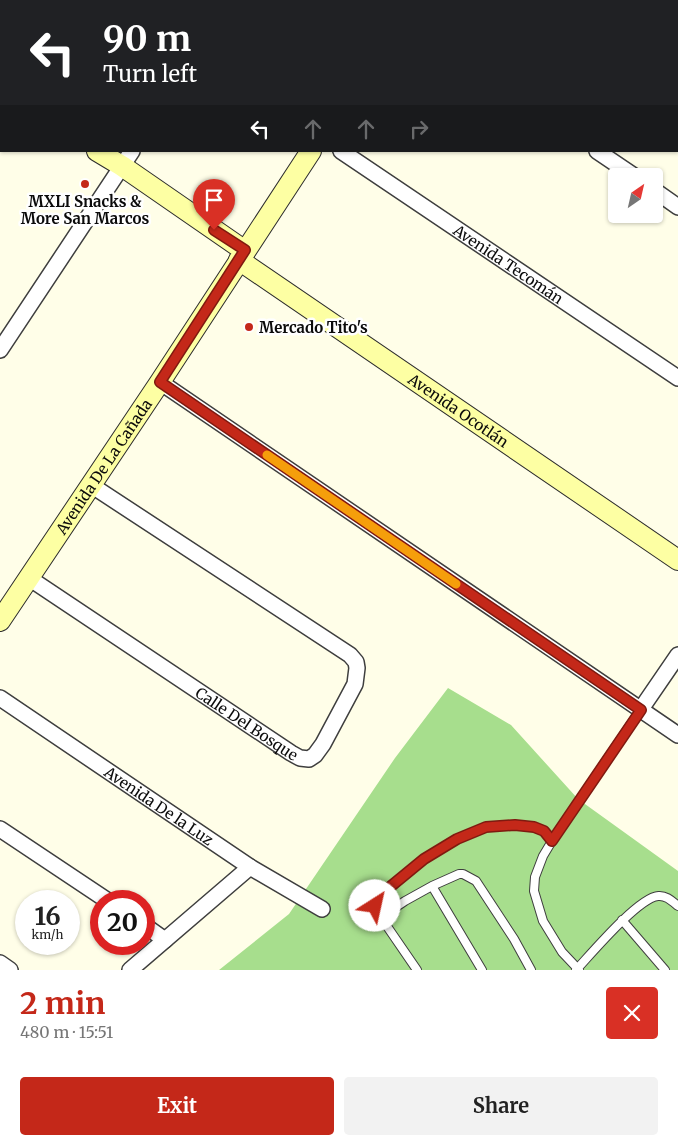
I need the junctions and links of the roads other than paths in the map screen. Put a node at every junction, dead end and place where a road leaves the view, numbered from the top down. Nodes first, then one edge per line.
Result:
1 (101, 152) edge
2 (310, 152) edge
3 (342, 152) edge
4 (598, 152) edge
5 (127, 159) edge
6 (622, 168) edge
7 (663, 196) edge
8 (678, 207) edge
9 (242, 256) junction
10 (0, 350) edge
11 (678, 378) edge
12 (160, 382) junction
13 (91, 485) junction
14 (678, 560) edge
15 (29, 578) junction
16 (0, 621) edge
17 (678, 655) edge
18 (0, 698) edge
19 (641, 710) junction
20 (678, 735) edge
21 (0, 829) edge
22 (552, 841) junction
23 (250, 867) junction
24 (432, 886) junction
25 (92, 890) edge
26 (678, 906) edge
27 (322, 909) dead end
28 (382, 919) junction
29 (622, 920) junction
30 (155, 933) edge
31 (165, 940) junction
32 (0, 963) edge
33 (10, 970) edge
34 (130, 970) edge
35 (417, 970) edge
36 (482, 970) edge
37 (531, 970) edge
38 (577, 970) edge
39 (665, 970) edge

1 - 5 main road, Avenida Ocotlán
2 - 9 main road, Avenida De La Cañada
3 - 11 street, Avenida Tecomán
4 - 6 street
5 - 9 main road, Avenida Ocotlán
5 - 10 street
7 - 8 street
9 - 12 main road, Avenida De La Cañada
9 - 14 main road, Avenida Ocotlán
12 - 13 main road, Avenida De La Cañada
12 - 19 street
13 - 15 main road, Avenida De La Cañada
13 - 15 street, Calle Del Bosque
15 - 16 main road, Avenida De La Cañada
17 - 19 street
18 - 23 street, Avenida De la Luz
19 - 20 street
19 - 22 lane
21 - 25 street
22 - 28 lane
22 - 38 lane
23 - 27 street, Avenida De la Luz
23 - 31 street
24 - 28 lane
24 - 36 lane
24 - 37 lane
26 - 29 lane
28 - 35 lane
29 - 38 lane
29 - 39 lane
30 - 31 street
31 - 34 street
32 - 33 street

